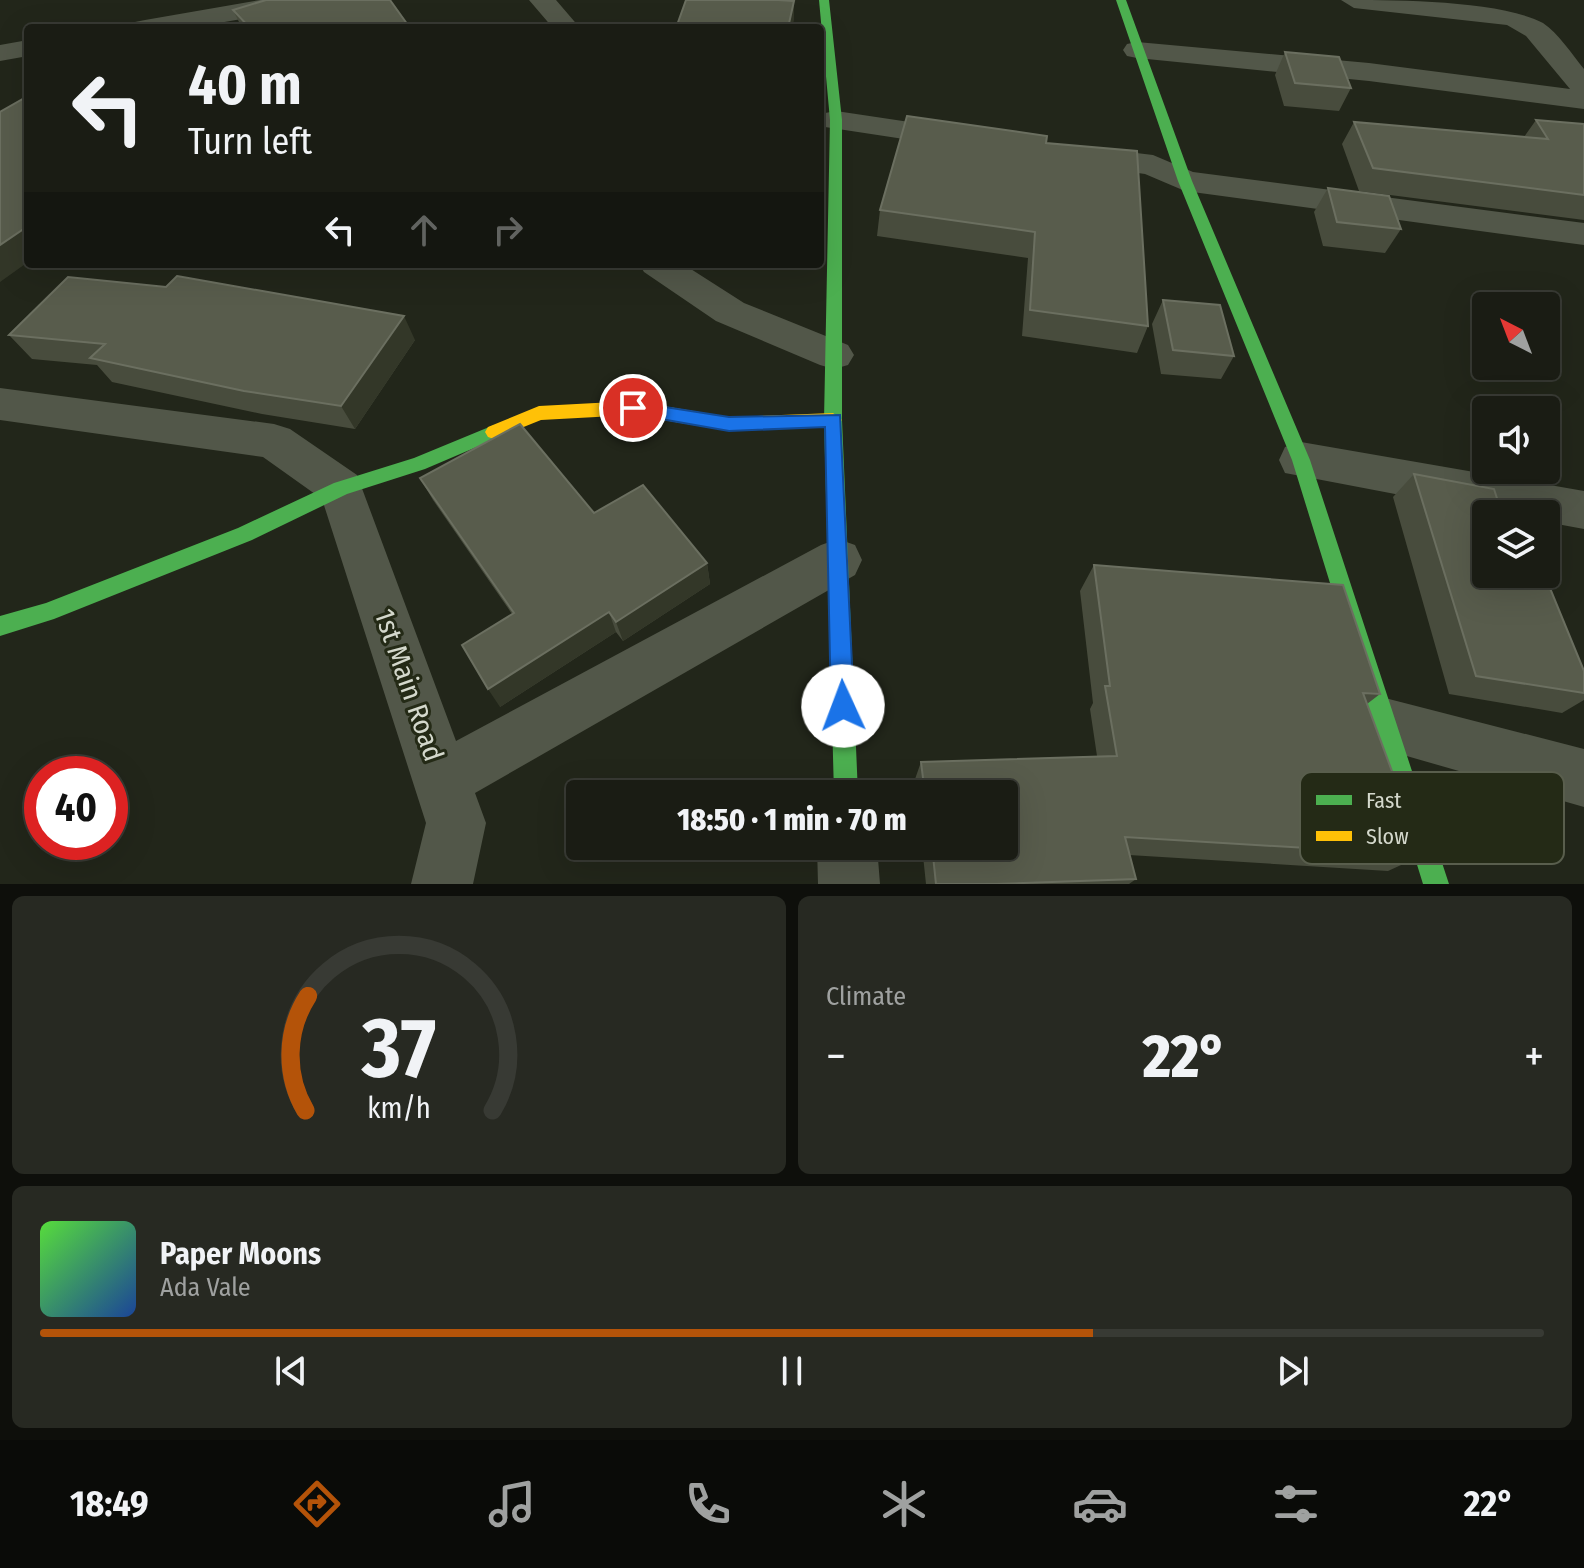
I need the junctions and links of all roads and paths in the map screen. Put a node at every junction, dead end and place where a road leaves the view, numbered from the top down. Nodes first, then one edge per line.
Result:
1 (304, 0) edge
2 (542, 0) edge
3 (824, 0) edge
4 (1121, 0) edge
5 (1354, 0) edge
6 (168, 24) edge
7 (563, 24) edge
8 (1137, 50) junction
9 (1584, 87) edge
10 (1584, 100) edge
11 (836, 120) junction
12 (992, 143) edge
13 (1055, 153) edge
14 (1185, 181) junction
15 (1584, 234) edge
16 (663, 268) edge
17 (834, 355) junction
18 (0, 404) edge
19 (833, 420) junction
20 (1301, 460) junction
21 (341, 488) junction
22 (1584, 510) edge
23 (838, 560) junction
24 (0, 626) edge
25 (1385, 725) junction
26 (1400, 772) edge
27 (1561, 772) edge
28 (1564, 773) edge
29 (1584, 778) edge
30 (442, 780) junction
31 (846, 780) edge
32 (848, 860) edge
33 (1430, 864) edge
34 (442, 884) edge
35 (849, 884) edge
36 (1436, 884) edge

1 - 6 street
2 - 7 street
3 - 11 street
4 - 8 street
5 - 9 street
8 - 10 street
8 - 14 street
11 - 12 street
11 - 17 street
13 - 14 street
14 - 15 street
14 - 20 street
16 - 17 street
17 - 19 street
18 - 21 street
19 - 21 street
19 - 23 street
20 - 22 street
20 - 25 street
21 - 24 street
21 - 30 street, 1st Main Road
23 - 30 street
23 - 31 street
25 - 26 street
25 - 27 street
28 - 29 street
30 - 34 street, 1st Main Road
32 - 35 street
33 - 36 street

